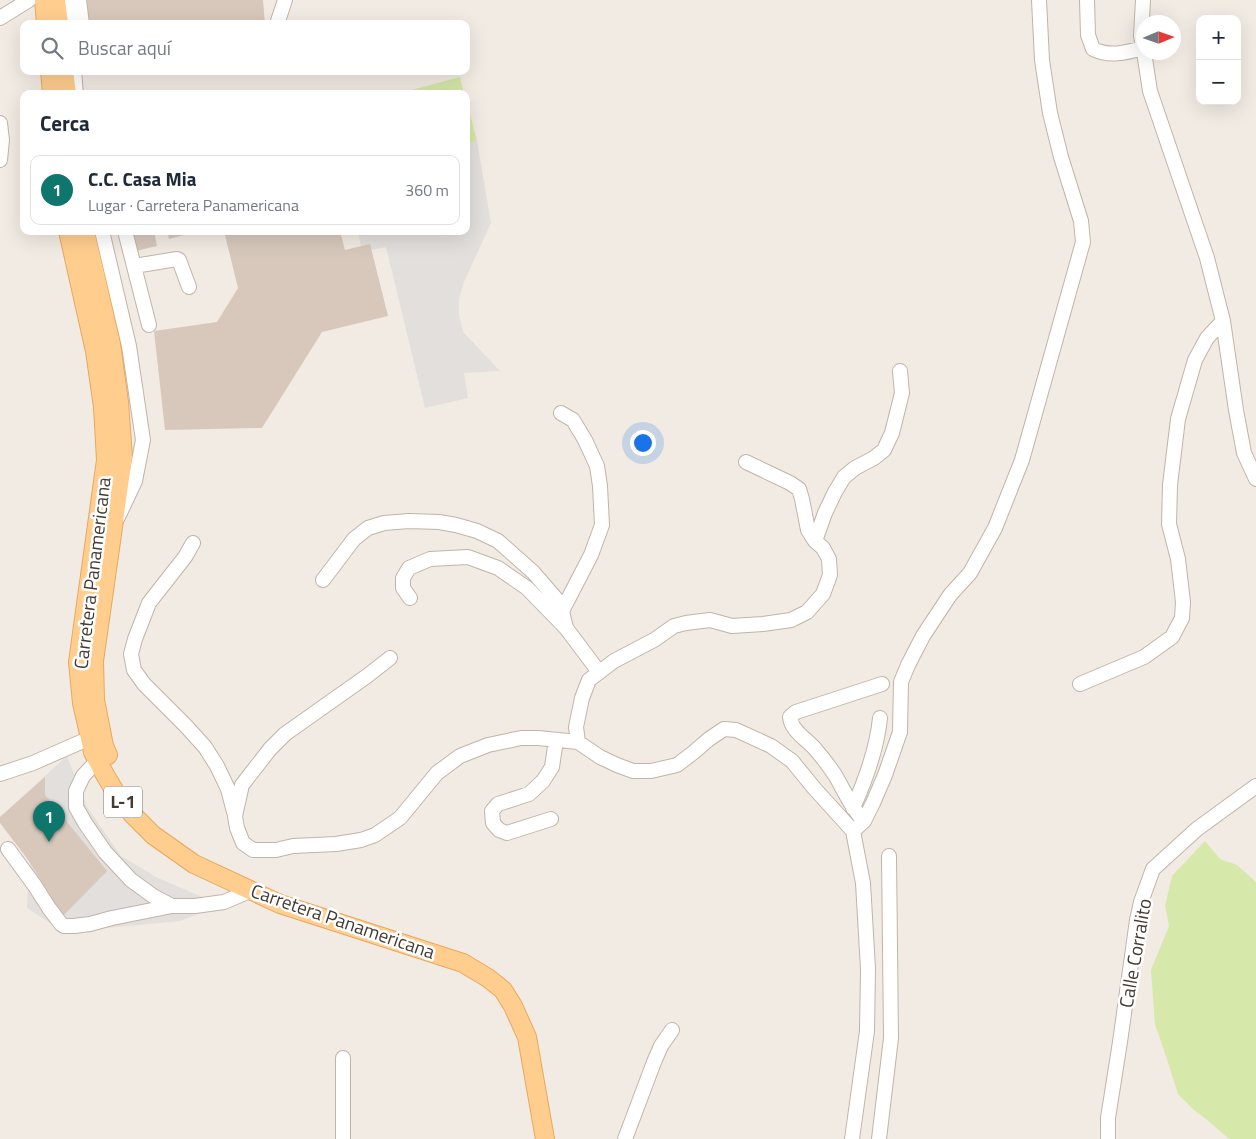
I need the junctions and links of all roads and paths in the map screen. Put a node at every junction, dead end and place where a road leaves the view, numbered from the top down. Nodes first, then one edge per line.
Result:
1 (29, 0) edge
2 (44, 0) edge
3 (56, 0) edge
4 (66, 0) edge
5 (79, 0) edge
6 (284, 0) edge
7 (1039, 0) edge
8 (1088, 0) edge
9 (1143, 0) edge
10 (1142, 15) edge
11 (0, 18) edge
12 (46, 20) edge
13 (58, 20) edge
14 (68, 20) edge
15 (82, 20) edge
16 (278, 20) edge
17 (1136, 52) edge
18 (1145, 60) edge
19 (50, 75) edge
20 (72, 75) edge
21 (73, 75) edge
22 (52, 90) edge
23 (68, 90) edge
24 (75, 90) edge
25 (0, 123) edge
26 (0, 160) edge
27 (69, 235) edge
28 (86, 235) edge
29 (103, 235) edge
30 (126, 235) edge
31 (134, 266) junction
32 (189, 287) dead end
33 (1223, 321) junction
34 (148, 325) dead end
35 (900, 371) dead end
36 (561, 413) dead end
37 (746, 462) dead end
38 (1256, 479) edge
39 (113, 526) junction
40 (814, 541) junction
41 (193, 543) dead end
42 (323, 580) dead end
43 (410, 598) dead end
44 (562, 612) junction
45 (566, 628) junction
46 (390, 658) dead end
47 (599, 672) junction
48 (882, 684) dead end
49 (1080, 684) dead end
50 (880, 718) dead end
51 (90, 738) junction
52 (556, 740) junction
53 (578, 742) junction
54 (98, 760) junction
55 (0, 774) edge
56 (1256, 786) edge
57 (853, 808) junction
58 (235, 816) junction
59 (551, 819) dead end
60 (864, 821) junction
61 (854, 831) junction
62 (8, 849) dead end
63 (889, 856) dead end
64 (252, 890) junction
65 (172, 906) junction
66 (672, 1030) dead end
67 (343, 1058) dead end
68 (343, 1139) edge
69 (545, 1139) edge
70 (556, 1139) edge
71 (625, 1139) edge
72 (852, 1139) edge
73 (878, 1139) edge
74 (1108, 1139) edge

1 - 11 street
2 - 12 main road
3 - 13 main road
4 - 14 street
5 - 15 street
6 - 16 street
7 - 60 street
8 - 17 street
9 - 10 street
18 - 33 street
19 - 22 main road
20 - 23 main road
21 - 24 street
25 - 26 street
27 - 51 main road, Carretera Panamericana / L-1
28 - 39 main road, Carretera Panamericana / L-1
29 - 39 street, L-1
30 - 31 street
31 - 32 street
31 - 34 street
33 - 38 street
33 - 49 street
35 - 40 street
36 - 44 street
37 - 40 street
39 - 70 main road, Carretera Panamericana / L-1
40 - 47 street
41 - 58 street
42 - 44 street
43 - 45 street
44 - 45 street
45 - 47 street
46 - 58 street
47 - 53 street
48 - 57 street
50 - 57 street
51 - 54 main road, Carretera Panamericana / L-1
51 - 55 street
52 - 53 street
52 - 58 street
52 - 59 street
53 - 61 street
54 - 64 main road, Carretera Panamericana / L-1
54 - 65 street
56 - 74 street, Calle Corralito
57 - 60 street
60 - 61 street
61 - 72 street
62 - 65 street
63 - 73 street
64 - 65 street
64 - 69 main road, Carretera Panamericana / L-1
66 - 71 street
67 - 68 street

